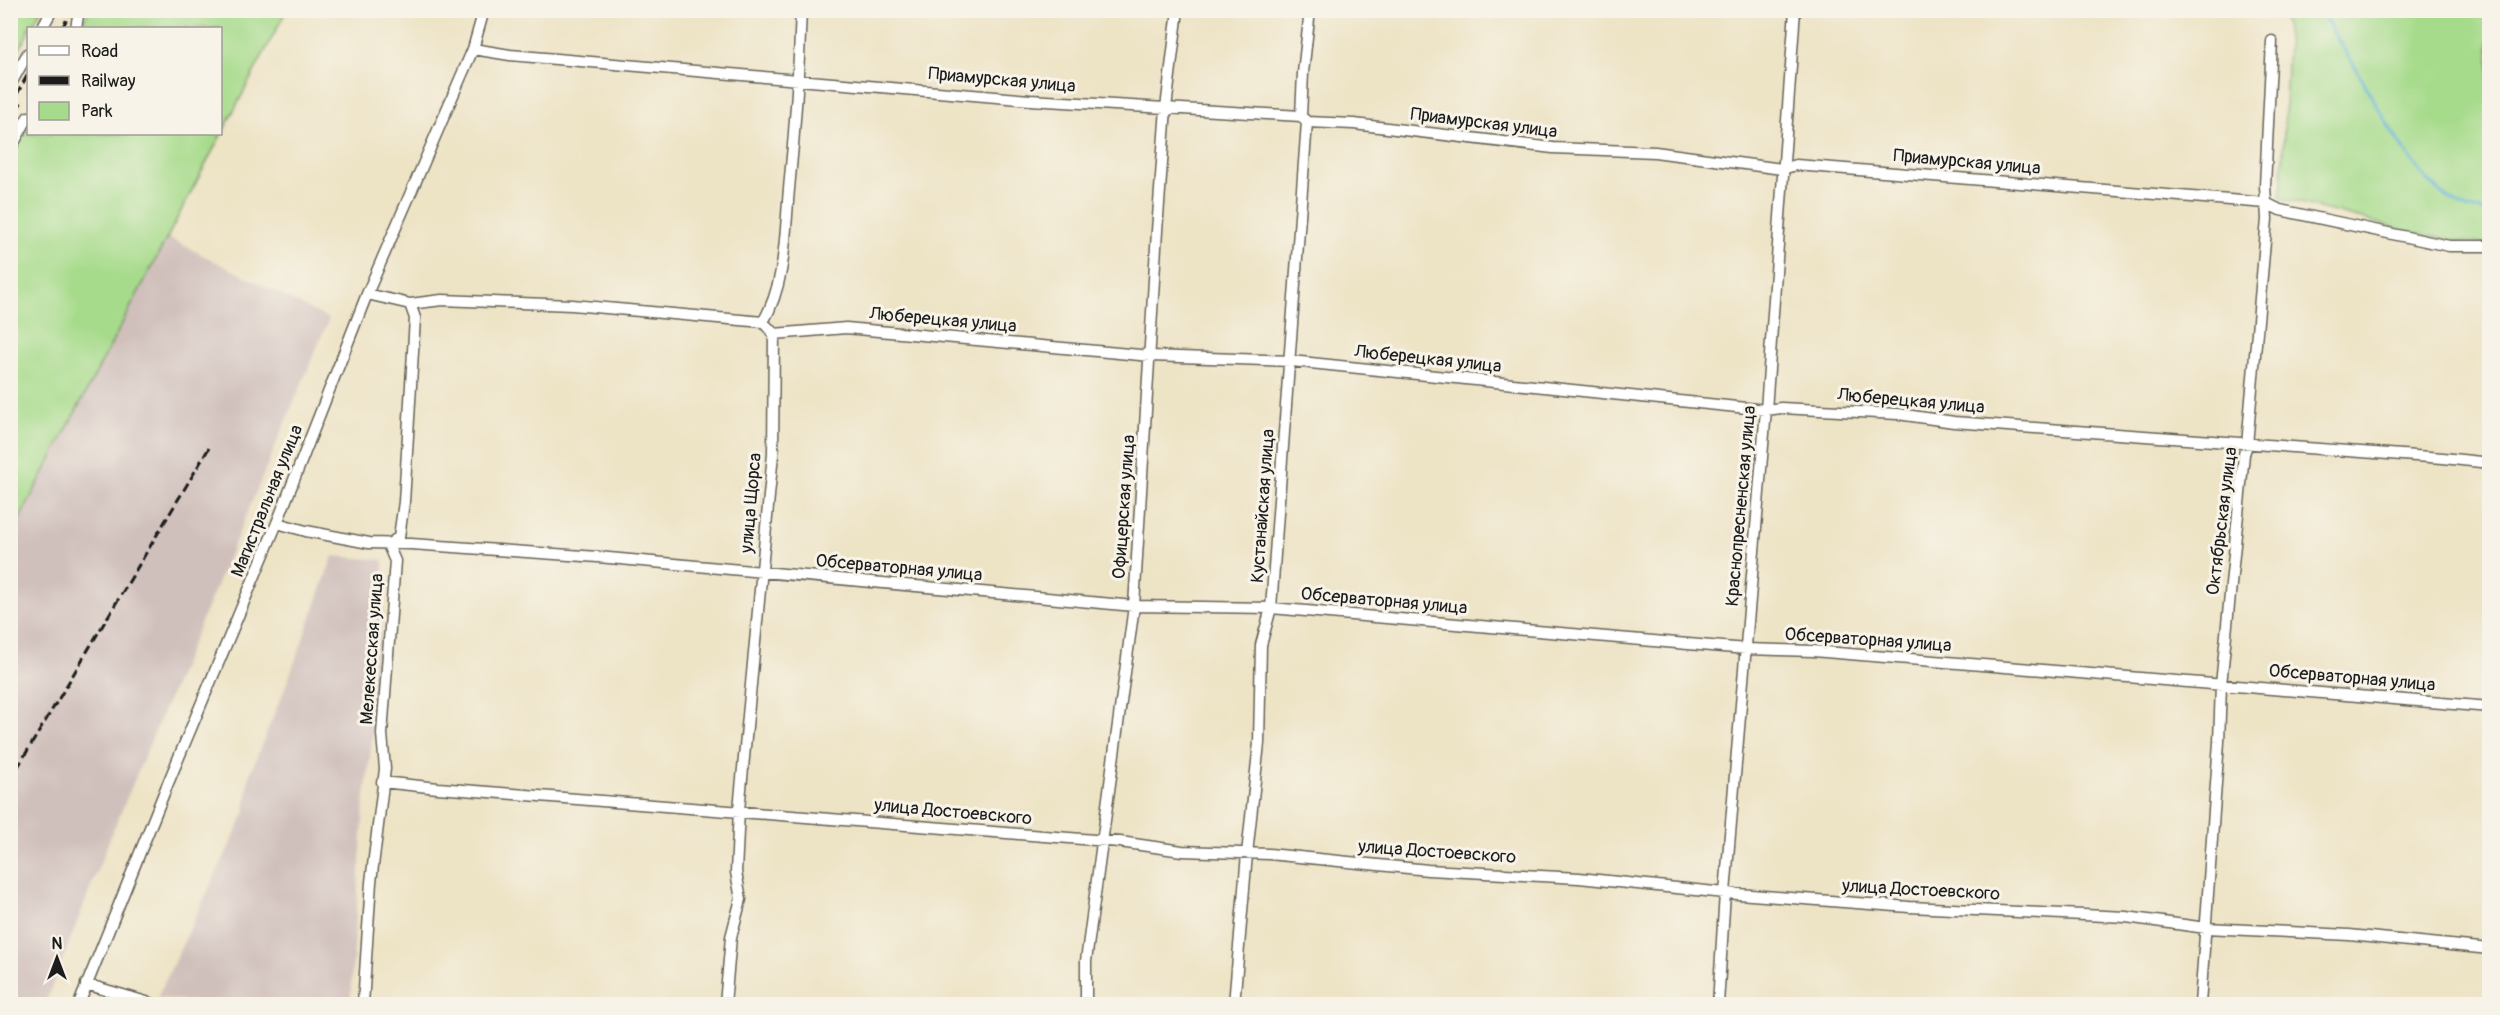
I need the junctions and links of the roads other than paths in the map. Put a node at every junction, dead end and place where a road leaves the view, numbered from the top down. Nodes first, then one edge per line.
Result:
1 (52, 10) edge
2 (79, 10) edge
3 (484, 10) edge
4 (801, 10) edge
5 (1178, 10) edge
6 (1310, 10) edge
7 (1795, 10) edge
8 (43, 27) edge
9 (76, 27) edge
10 (2272, 41) dead end
11 (473, 49) junction
12 (27, 55) edge
13 (799, 81) junction
14 (10, 85) edge
15 (1167, 108) junction
16 (27, 119) edge
17 (1304, 119) junction
18 (10, 150) edge
19 (1782, 169) junction
20 (2266, 203) junction
21 (2490, 246) edge
22 (368, 294) junction
23 (410, 304) junction
24 (763, 322) junction
25 (774, 334) junction
26 (1151, 356) junction
27 (1290, 361) junction
28 (1766, 410) junction
29 (2247, 445) junction
30 (2490, 463) edge
31 (277, 523) junction
32 (387, 545) junction
33 (761, 573) junction
34 (1134, 606) junction
35 (1271, 608) junction
36 (1746, 649) junction
37 (2221, 684) junction
38 (2490, 707) edge
39 (382, 782) junction
40 (739, 810) junction
41 (1104, 842) junction
42 (1247, 854) junction
43 (1725, 893) junction
44 (2206, 928) junction
45 (2490, 949) edge
46 (86, 984) junction
47 (79, 1005) edge
48 (153, 1005) edge
49 (363, 1005) edge
50 (725, 1005) edge
51 (1086, 1005) edge
52 (1234, 1005) edge
53 (1718, 1005) edge
54 (2200, 1005) edge

1 - 8 street
2 - 9 street
3 - 11 street, Магистральная улица
4 - 13 street
5 - 15 street, Офицерская улица
6 - 17 street, Кустанайская улица
7 - 19 street, Краснопресненская улица
10 - 20 street, Октябрьская улица
11 - 13 street, Приамурская улица
11 - 22 street, Магистральная улица
12 - 14 street
13 - 15 street, Приамурская улица
13 - 24 street
15 - 17 street, Приамурская улица
15 - 26 street, Офицерская улица
16 - 18 street
17 - 19 street, Приамурская улица
17 - 27 street, Кустанайская улица
19 - 20 street, Приамурская улица
19 - 28 street, Краснопресненская улица
20 - 21 street, Приамурская улица
20 - 29 street, Октябрьская улица
22 - 23 street
22 - 31 street, Магистральная улица
23 - 24 street
23 - 32 street
24 - 25 street
25 - 26 street, Люберецкая улица
25 - 33 street, улица Щорса
26 - 27 street, Люберецкая улица
26 - 34 street, Офицерская улица
27 - 28 street, Люберецкая улица
27 - 35 street, Кустанайская улица
28 - 29 street, Люберецкая улица
28 - 36 street, Краснопресненская улица
29 - 30 street, Люберецкая улица
29 - 37 street, Октябрьская улица
31 - 32 street, Обсерваторная улица
31 - 46 street, Магистральная улица
32 - 33 street, Обсерваторная улица
32 - 39 street, Мелекесская улица
33 - 34 street, Обсерваторная улица
33 - 40 street, улица Щорса
34 - 35 street, Обсерваторная улица
34 - 41 street, Офицерская улица
35 - 36 street, Обсерваторная улица
35 - 42 street, Кустанайская улица
36 - 37 street, Обсерваторная улица
36 - 43 street, Краснопресненская улица
37 - 38 street, Обсерваторная улица
37 - 44 street, Октябрьская улица
39 - 40 street, улица Достоевского
39 - 49 street, Мелекесская улица
40 - 41 street, улица Достоевского
40 - 50 street, улица Щорса
41 - 42 street, улица Достоевского
41 - 51 street, Офицерская улица
42 - 43 street, улица Достоевского
42 - 52 street, Кустанайская улица
43 - 44 street, улица Достоевского
43 - 53 street, Краснопресненская улица
44 - 45 street, улица Достоевского
44 - 54 street, Октябрьская улица
46 - 47 street, Магистральная улица
46 - 48 street

